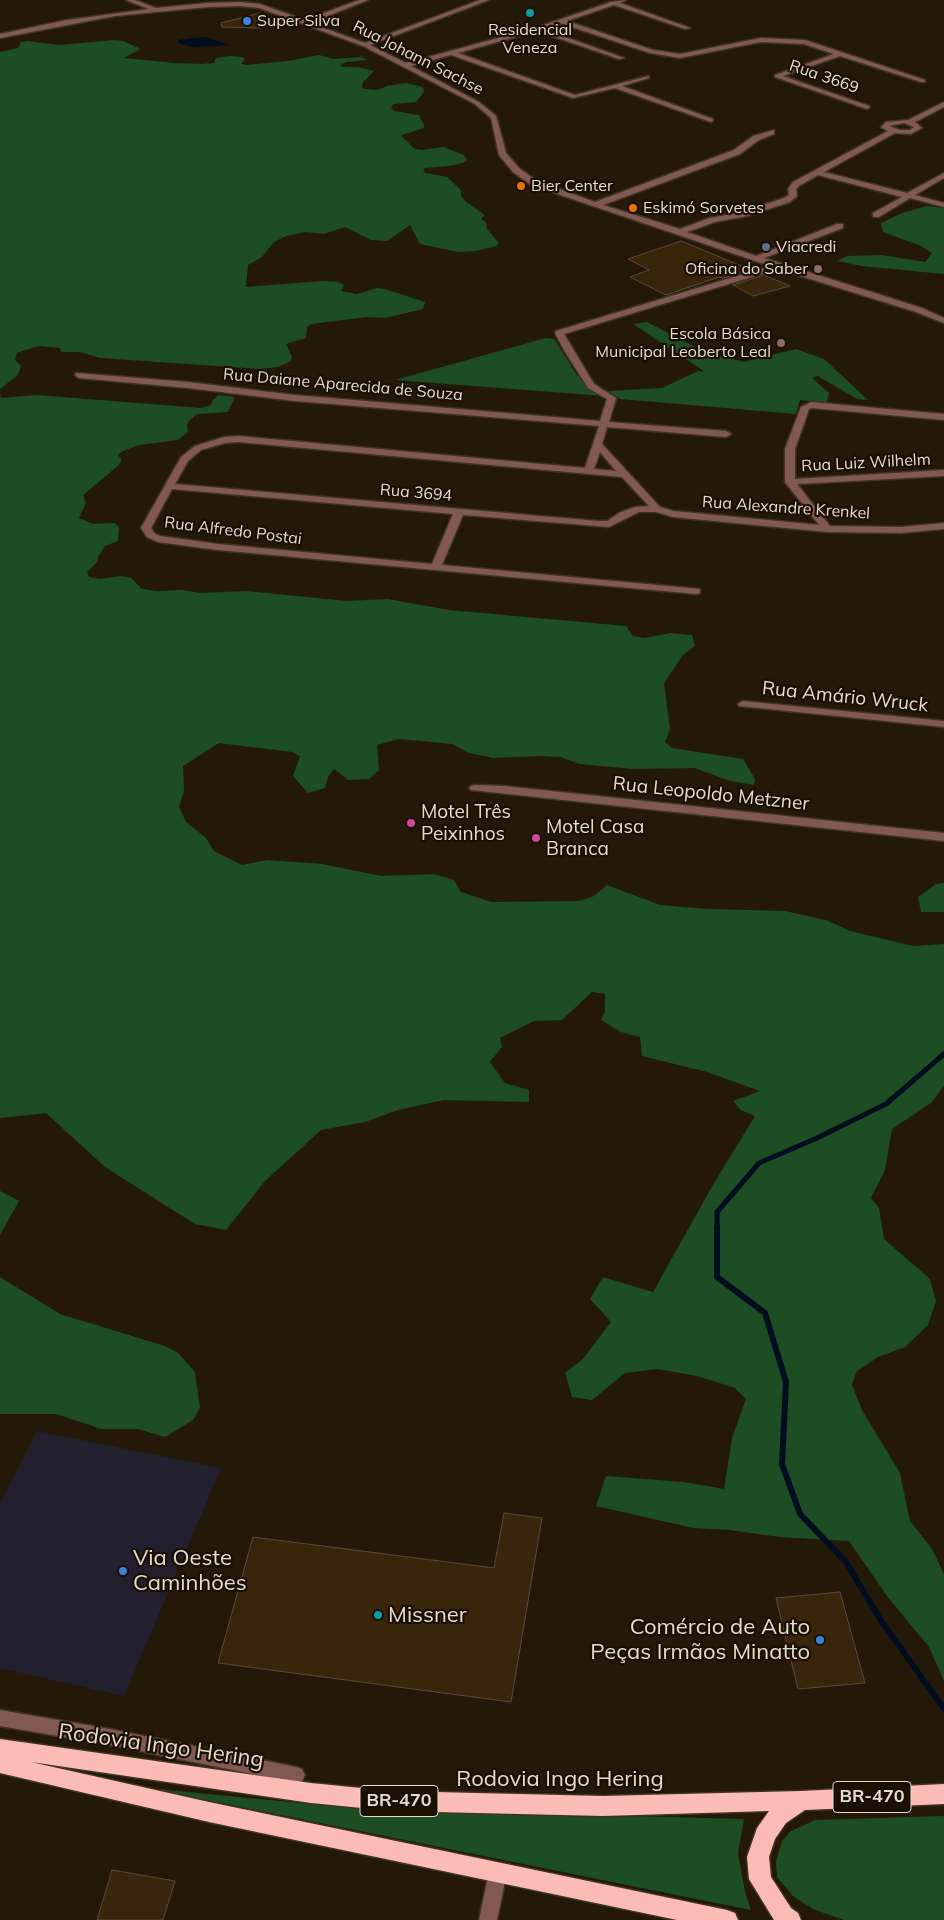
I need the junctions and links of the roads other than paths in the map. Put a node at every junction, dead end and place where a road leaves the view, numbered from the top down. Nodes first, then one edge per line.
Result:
1 (129, 0) edge
2 (268, 0) edge
3 (366, 0) edge
4 (486, 0) edge
5 (623, 0) edge
6 (613, 3) junction
7 (254, 5) junction
8 (158, 10) junction
9 (560, 21) junction
10 (306, 22) junction
11 (687, 28) dead end
12 (537, 29) junction
13 (0, 36) edge
14 (365, 45) junction
15 (451, 53) junction
16 (839, 54) junction
17 (620, 58) dead end
18 (404, 66) junction
19 (647, 77) dead end
20 (923, 81) dead end
21 (616, 86) junction
22 (944, 104) edge
23 (867, 106) dead end
24 (711, 120) dead end
25 (771, 132) dead end
26 (815, 172) junction
27 (944, 175) edge
28 (909, 196) junction
29 (595, 205) junction
30 (944, 205) edge
31 (876, 215) dead end
32 (840, 226) dead end
33 (680, 232) junction
34 (755, 258) junction
35 (778, 266) junction
36 (944, 321) edge
37 (79, 375) dead end
38 (944, 417) edge
39 (605, 422) junction
40 (726, 434) dead end
41 (597, 444) junction
42 (589, 471) junction
43 (624, 474) junction
44 (944, 474) edge
45 (790, 482) junction
46 (169, 486) junction
47 (657, 509) junction
48 (459, 512) junction
49 (944, 526) edge
50 (827, 529) junction
51 (436, 567) junction
52 (696, 591) dead end
53 (743, 704) dead end
54 (944, 724) edge
55 (475, 788) dead end
56 (944, 837) edge
57 (0, 1718) edge
58 (0, 1748) edge
59 (0, 1764) edge
60 (296, 1775) dead end
61 (944, 1794) edge
62 (801, 1801) junction
63 (498, 1872) junction
64 (488, 1920) edge
65 (727, 1920) edge
66 (790, 1920) edge

1 - 8 street
2 - 7 street
3 - 10 street
4 - 14 street
5 - 6 street
6 - 9 street
6 - 11 street
7 - 8 street, Rua Johann Sachse
7 - 10 street, Rua Johann Sachse
8 - 13 street, Rua Johann Sachse
9 - 12 street
9 - 16 street
10 - 14 street, Rua Johann Sachse
12 - 15 street
12 - 17 street
14 - 18 street, Rua Johann Sachse
15 - 18 street
15 - 21 street
16 - 20 street
16 - 23 street, Rua 3669
18 - 29 street, Rua Johann Sachse
19 - 21 street
21 - 24 street
22 - 26 street
25 - 29 street
26 - 28 street
26 - 33 street
27 - 28 street
28 - 30 street
28 - 31 street
29 - 33 street, Rua Johann Sachse
32 - 34 street
33 - 34 street, Rua Johann Sachse
34 - 35 street, Rua Johann Sachse
35 - 36 street, Rua Johann Sachse
35 - 39 street
37 - 39 street, Rua Daiane Aparecida de Souza
38 - 45 street
39 - 40 street, Rua Daiane Aparecida de Souza
39 - 41 street
41 - 42 street
41 - 43 street
42 - 43 street, Rua Alfredo Postai
42 - 46 street, Rua Alfredo Postai
43 - 47 street
44 - 45 street, Rua Luiz Wilhelm
45 - 50 street
46 - 48 street, Rua 3694
46 - 51 street, Rua Alfredo Postai
47 - 48 street, Rua 3694
47 - 50 street, Rua Alexandre Krenkel
48 - 51 street
49 - 50 street, Rua Alexandre Krenkel
51 - 52 street, Rua Alfredo Postai
53 - 54 street, Rua Amário Wruck
55 - 56 street, Rua Leopoldo Metzner
57 - 60 street, Rodovia Ingo Hering
58 - 62 highway, Rodovia Ingo Hering / BR-470
59 - 63 highway, BR-470
61 - 62 highway, Rodovia Ingo Hering / BR-470
62 - 66 highway
63 - 64 street
63 - 65 highway, BR-470

